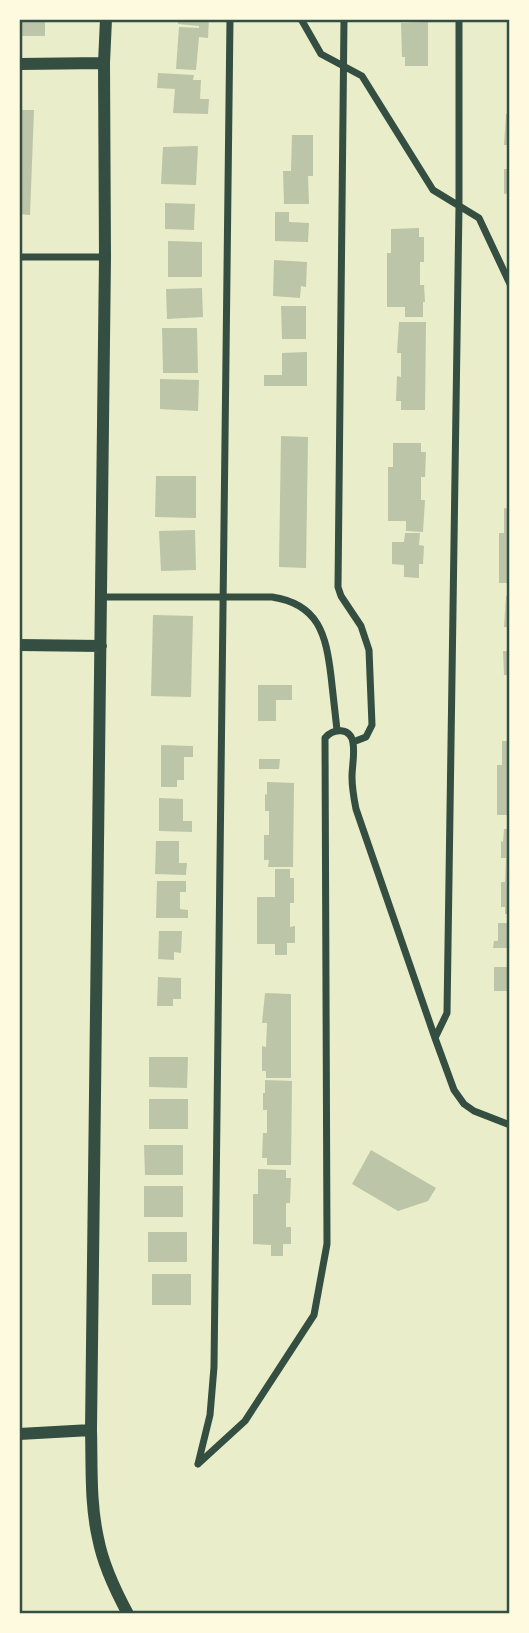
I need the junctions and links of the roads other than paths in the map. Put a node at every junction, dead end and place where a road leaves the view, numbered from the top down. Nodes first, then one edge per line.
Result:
1 (106, 19) edge
2 (230, 19) edge
3 (301, 19) edge
4 (344, 19) edge
5 (460, 19) edge
6 (104, 63) junction
7 (19, 64) edge
8 (344, 66) junction
9 (459, 206) junction
10 (19, 257) edge
11 (105, 257) junction
12 (510, 284) edge
13 (100, 597) junction
14 (223, 598) junction
15 (19, 645) edge
16 (101, 646) junction
17 (337, 730) junction
18 (353, 742) junction
19 (435, 1038) junction
20 (510, 1125) edge
21 (91, 1430) junction
22 (19, 1434) edge
23 (128, 1614) edge

1 - 6 street
2 - 14 street
3 - 8 street
4 - 8 street
5 - 9 street
6 - 7 street
6 - 11 street
8 - 9 street
8 - 18 street
9 - 12 street
9 - 19 street
10 - 11 street
11 - 13 street
13 - 14 street
13 - 16 street
14 - 17 street
14 - 17 street
15 - 16 street
16 - 21 street
17 - 18 street
18 - 19 street
19 - 20 street
21 - 22 street
21 - 23 street

